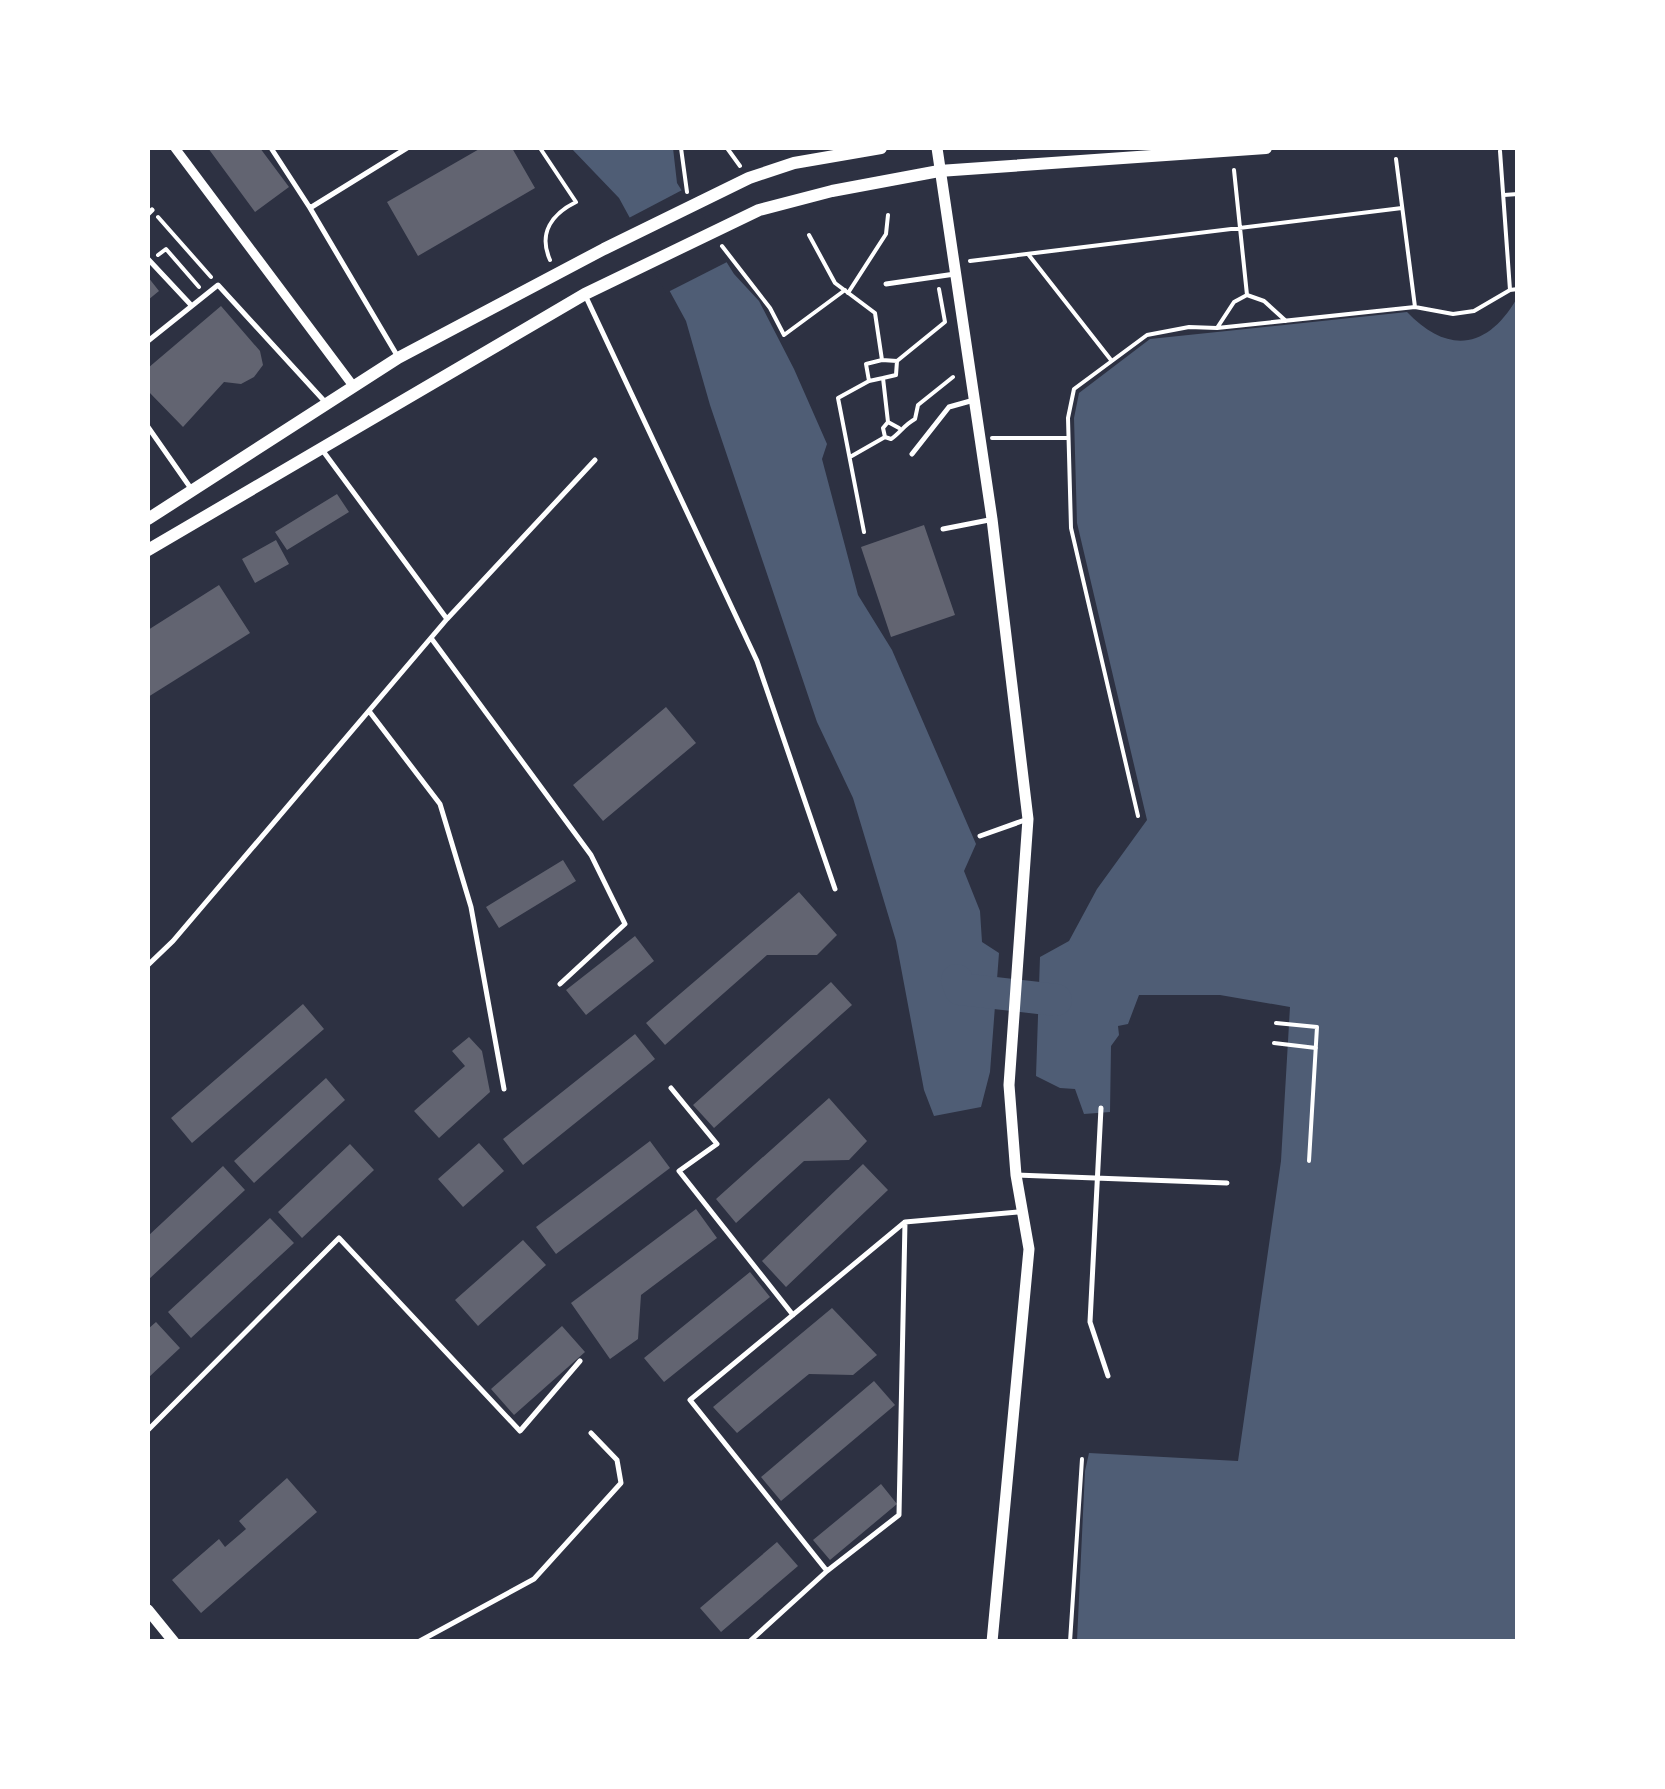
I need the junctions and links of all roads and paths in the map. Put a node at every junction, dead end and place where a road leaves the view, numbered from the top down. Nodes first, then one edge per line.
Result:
1 (175, 148) edge
2 (271, 148) edge
3 (407, 148) edge
4 (540, 148) edge
5 (680, 148) edge
6 (727, 148) edge
7 (881, 148) edge
8 (937, 148) edge
9 (1266, 148) edge
10 (1500, 152) dead end
11 (1396, 159) dead end
12 (1234, 170) dead end
13 (939, 171) junction
14 (749, 178) junction
15 (1518, 194) edge
16 (1504, 196) junction
17 (694, 198) junction
18 (310, 208) junction
19 (1402, 208) junction
20 (150, 212) edge
21 (888, 215) dead end
22 (1240, 228) junction
23 (716, 234) junction
24 (809, 235) dead end
25 (1028, 254) junction
26 (156, 257) dead end
27 (148, 259) edge
28 (954, 268) junction
29 (558, 272) junction
30 (936, 277) junction
31 (886, 284) dead end
32 (218, 285) junction
33 (1518, 289) edge
34 (1510, 290) junction
35 (846, 292) junction
36 (204, 294) dead end
37 (585, 294) junction
38 (1247, 295) junction
39 (191, 304) junction
40 (1415, 307) junction
41 (1286, 321) junction
42 (1217, 328) junction
43 (148, 342) edge
44 (398, 358) junction
45 (882, 360) junction
46 (897, 360) junction
47 (1112, 361) junction
48 (954, 377) dead end
49 (883, 378) junction
50 (869, 381) junction
51 (354, 387) junction
52 (974, 400) junction
53 (328, 404) junction
54 (888, 422) junction
55 (148, 427) edge
56 (900, 428) junction
57 (885, 437) junction
58 (980, 438) junction
59 (1068, 438) junction
60 (321, 448) junction
61 (912, 454) dead end
62 (850, 457) junction
63 (595, 460) dead end
64 (192, 490) junction
65 (148, 518) edge
66 (992, 519) junction
67 (943, 529) dead end
68 (864, 532) dead end
69 (148, 550) edge
70 (447, 619) junction
71 (432, 638) junction
72 (369, 711) junction
73 (1138, 816) dead end
74 (1028, 819) junction
75 (980, 836) dead end
76 (834, 889) dead end
77 (148, 965) edge
78 (560, 984) dead end
79 (1276, 1022) dead end
80 (1274, 1044) dead end
81 (1316, 1048) junction
82 (671, 1088) dead end
83 (504, 1090) dead end
84 (1100, 1108) dead end
85 (1309, 1162) dead end
86 (1016, 1175) junction
87 (1097, 1180) junction
88 (1227, 1183) dead end
89 (1022, 1212) junction
90 (905, 1222) junction
91 (793, 1315) junction
92 (580, 1361) dead end
93 (1108, 1376) dead end
94 (148, 1430) edge
95 (591, 1433) dead end
96 (1082, 1459) dead end
97 (827, 1572) junction
98 (148, 1610) edge
99 (174, 1642) edge
100 (418, 1642) edge
101 (749, 1642) edge
102 (992, 1642) edge
103 (1070, 1642) edge

1 - 51 street
2 - 18 lane
3 - 18 lane
4 - 29 path
5 - 17 path
6 - 14 path
7 - 14 main road
8 - 13 street
9 - 13 main road
10 - 16 path
11 - 19 path
12 - 22 path
13 - 23 main road
13 - 28 street
14 - 17 main road
15 - 16 path
16 - 34 path
17 - 29 main road
18 - 44 lane
19 - 22 path
19 - 40 path
20 - 32 path
21 - 35 path
22 - 25 path
22 - 38 path
23 - 35 path
23 - 37 main road
24 - 35 path
25 - 28 path
25 - 47 path
26 - 36 path
27 - 39 lane
28 - 30 lane
28 - 52 street
29 - 44 main road
30 - 31 lane
30 - 46 path
32 - 39 lane
32 - 53 lane
33 - 34 path
34 - 40 path
35 - 45 path
37 - 60 main road
37 - 76 lane
38 - 41 path
38 - 42 path
39 - 43 lane
40 - 41 path
41 - 42 path
42 - 47 path
44 - 51 main road
45 - 46 path
45 - 50 path
46 - 49 path
47 - 59 path
48 - 56 path
49 - 50 path
49 - 54 path
50 - 62 path
51 - 53 main road
52 - 58 street
52 - 61 lane
53 - 64 main road
54 - 56 path
54 - 57 path
55 - 64 lane
56 - 57 path
57 - 62 path
58 - 59 path
58 - 66 street
59 - 73 path
60 - 69 main road
60 - 70 lane
62 - 68 path
63 - 70 lane
64 - 65 main road
66 - 67 lane
66 - 74 street
70 - 71 lane
71 - 72 lane
71 - 78 lane
72 - 77 lane
72 - 83 lane
74 - 75 lane
74 - 86 street
79 - 81 path
80 - 81 path
81 - 85 path
82 - 91 lane
84 - 87 lane
86 - 87 lane
86 - 89 street
87 - 88 lane
87 - 93 lane
89 - 90 lane
89 - 102 street
90 - 91 lane
90 - 97 lane
91 - 97 lane
92 - 94 lane
95 - 100 lane
96 - 103 path
97 - 101 lane
98 - 99 street

